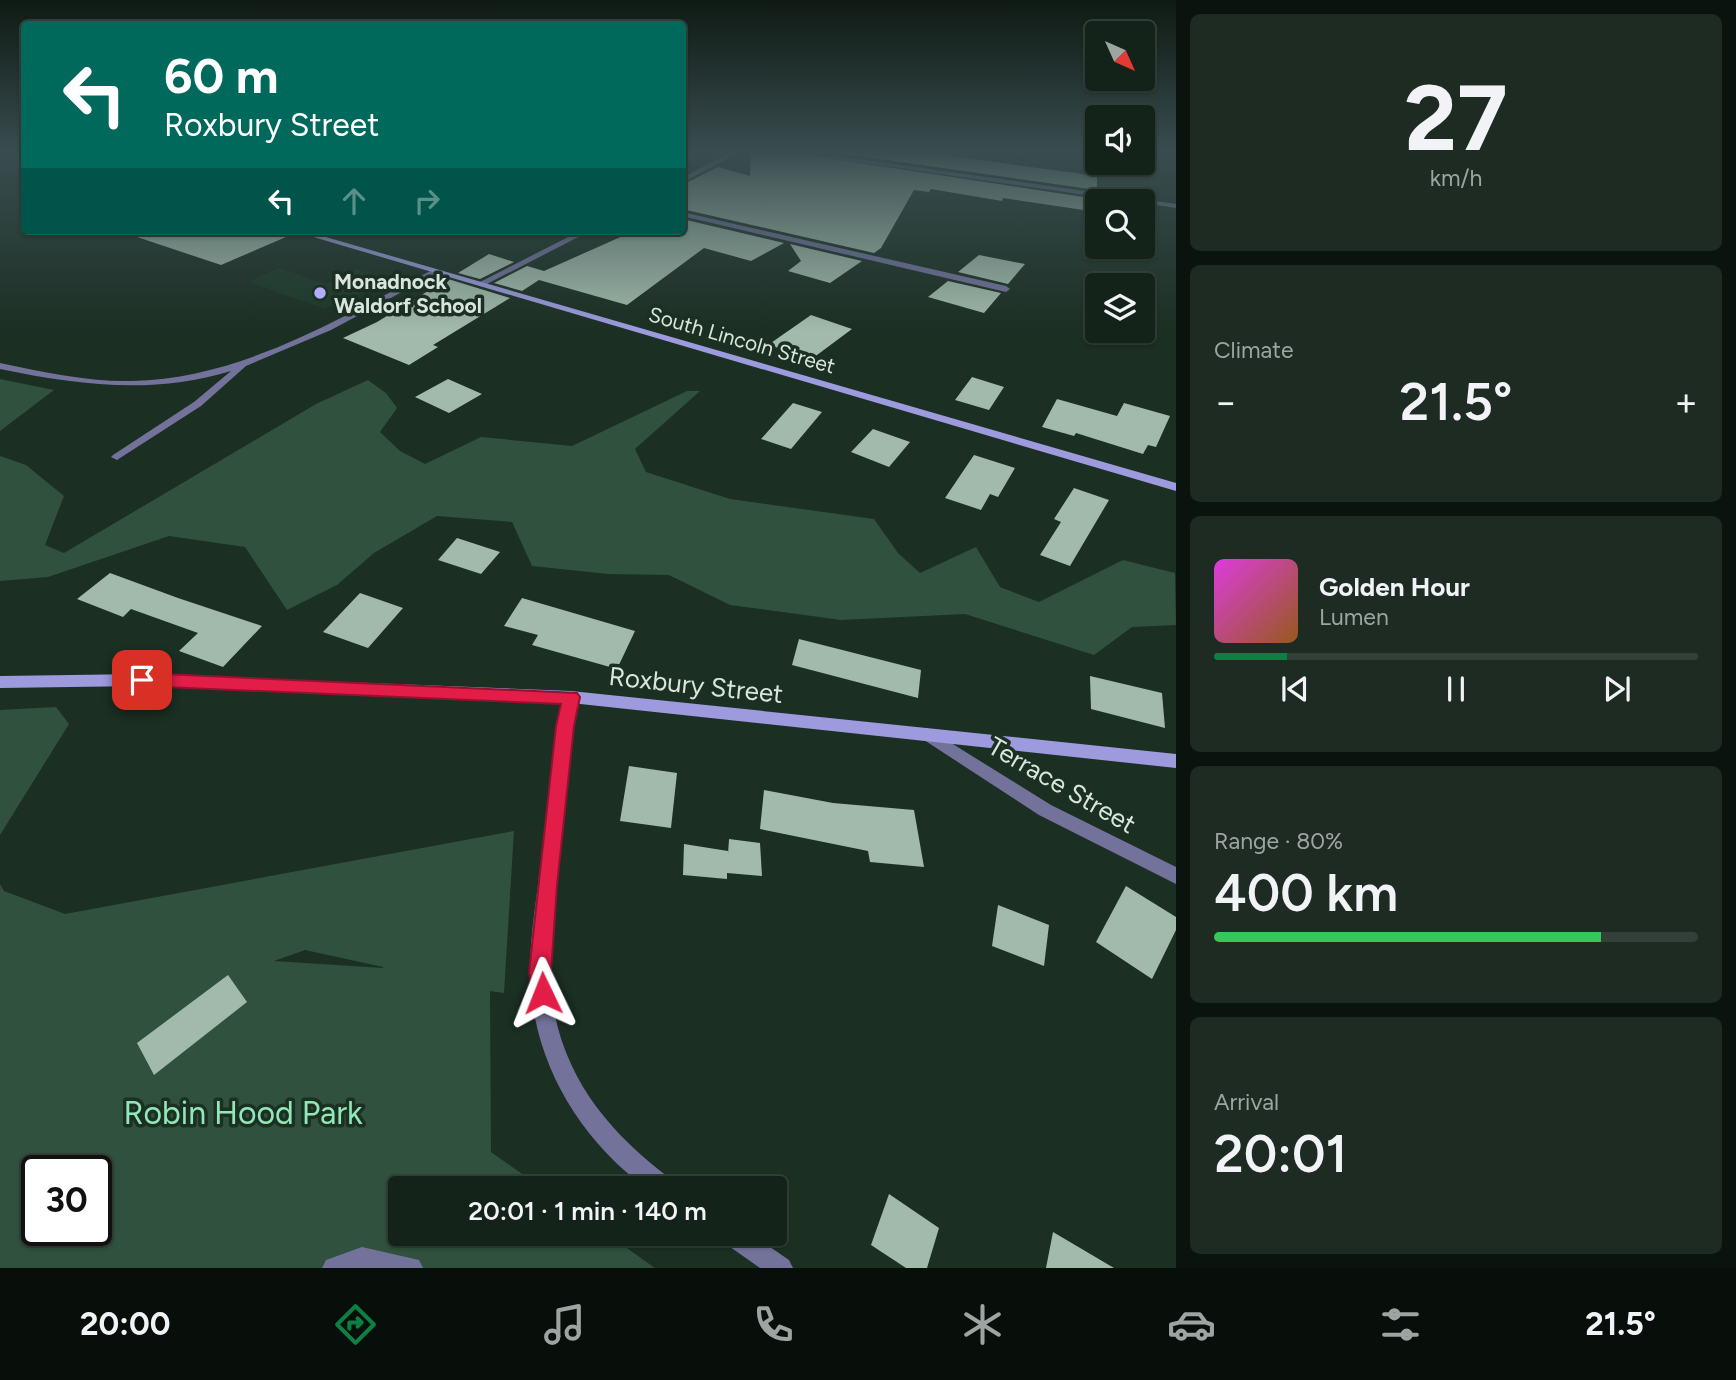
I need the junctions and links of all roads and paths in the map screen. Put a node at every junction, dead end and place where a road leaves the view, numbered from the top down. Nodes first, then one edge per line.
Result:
1 (686, 215) edge
2 (311, 235) edge
3 (578, 235) edge
4 (437, 271) junction
5 (480, 284) junction
6 (1006, 289) dead end
7 (242, 365) junction
8 (0, 366) edge
9 (117, 457) dead end
10 (1176, 487) edge
11 (0, 682) edge
12 (571, 697) junction
13 (926, 733) junction
14 (1176, 761) edge
15 (1176, 876) edge
16 (646, 1176) edge
17 (749, 1246) edge
18 (334, 1268) edge
19 (411, 1268) edge
20 (781, 1268) edge

1 - 6 street
2 - 4 street, South Lincoln Street
3 - 5 street
4 - 5 street, South Lincoln Street
4 - 7 street
5 - 10 street, South Lincoln Street
7 - 8 street
7 - 9 street
11 - 12 street, Roxbury Street
12 - 13 street, Roxbury Street
12 - 16 street
13 - 14 street, Roxbury Street
13 - 15 street, Terrace Street
17 - 20 street
18 - 19 street

